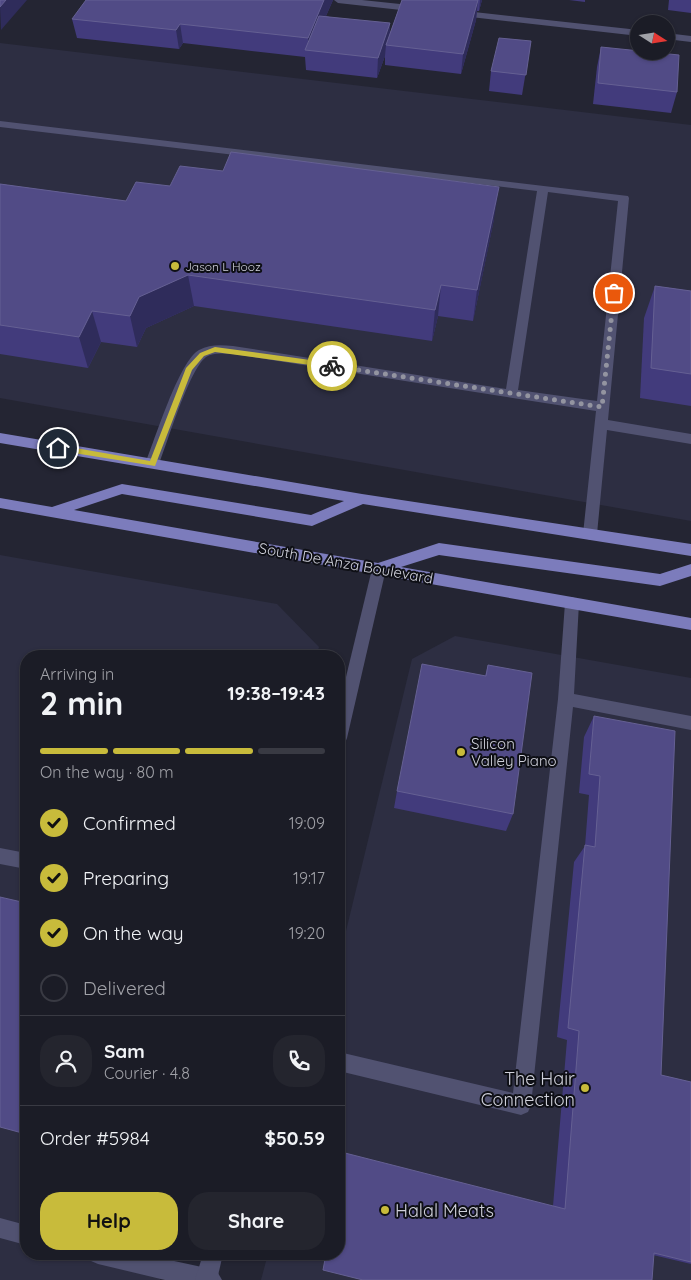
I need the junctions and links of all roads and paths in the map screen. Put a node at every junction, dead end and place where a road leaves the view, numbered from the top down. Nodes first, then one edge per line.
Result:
1 (338, 0) edge
2 (425, 10) edge
3 (445, 12) edge
4 (630, 32) edge
5 (675, 37) edge
6 (691, 39) edge
7 (0, 124) edge
8 (543, 188) junction
9 (511, 394) junction
10 (602, 407) junction
11 (601, 424) junction
12 (0, 438) edge
13 (691, 439) edge
14 (152, 464) junction
15 (362, 499) junction
16 (0, 503) edge
17 (52, 512) junction
18 (590, 534) junction
19 (691, 550) edge
20 (379, 569) junction
21 (691, 570) edge
22 (572, 603) junction
23 (691, 624) edge
24 (566, 699) junction
25 (345, 713) edge
26 (691, 723) edge
27 (0, 856) edge
28 (20, 860) edge
29 (345, 1063) edge
30 (0, 1228) edge
31 (20, 1233) edge
32 (123, 1260) edge
33 (212, 1260) edge
34 (208, 1280) edge

1 - 2 street
3 - 4 street
5 - 6 street
7 - 8 street
8 - 9 street
8 - 10 street
9 - 10 street
9 - 14 street
10 - 11 street
11 - 13 street
11 - 18 street
12 - 14 main road
14 - 15 main road
15 - 17 main road
15 - 18 main road
16 - 17 main road, South De Anza Boulevard
17 - 20 main road, South De Anza Boulevard
18 - 19 main road
20 - 21 main road
20 - 22 main road, South De Anza Boulevard
20 - 25 street
22 - 23 main road, South De Anza Boulevard
22 - 24 street
24 - 26 street
24 - 29 street
27 - 28 street
30 - 31 street
32 - 34 street
33 - 34 street

